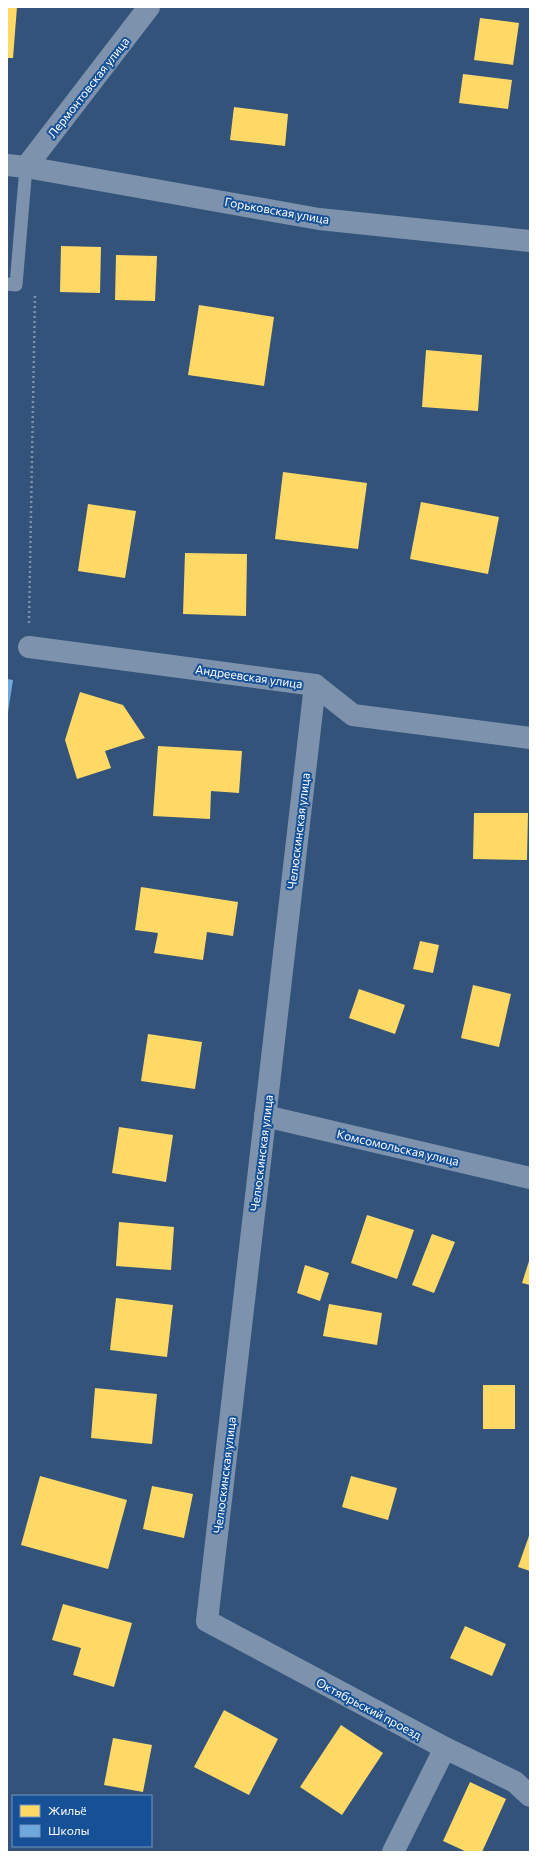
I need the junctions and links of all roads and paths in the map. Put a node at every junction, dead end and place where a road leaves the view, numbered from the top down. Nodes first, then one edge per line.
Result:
1 (149, 7) edge
2 (16, 166) edge
3 (530, 241) edge
4 (7, 284) edge
5 (35, 289) dead end
6 (29, 647) joint
7 (315, 685) junction
8 (530, 738) edge
9 (265, 1116) junction
10 (530, 1178) edge
11 (207, 1621) joint
12 (445, 1748) junction
13 (530, 1796) edge
14 (393, 1852) edge

1 - 2 street, Лермонтовская улица
2 - 3 street, Горьковская улица
2 - 4 lane
5 - 6 path
6 - 7 street, Андреевская улица
7 - 8 street, Андреевская улица
7 - 9 street, Челюскинская улица
9 - 10 street, Комсомольская улица
9 - 11 street, Челюскинская улица
11 - 12 street, Октябрьский проезд
12 - 13 street, Октябрьский проезд
12 - 14 street

